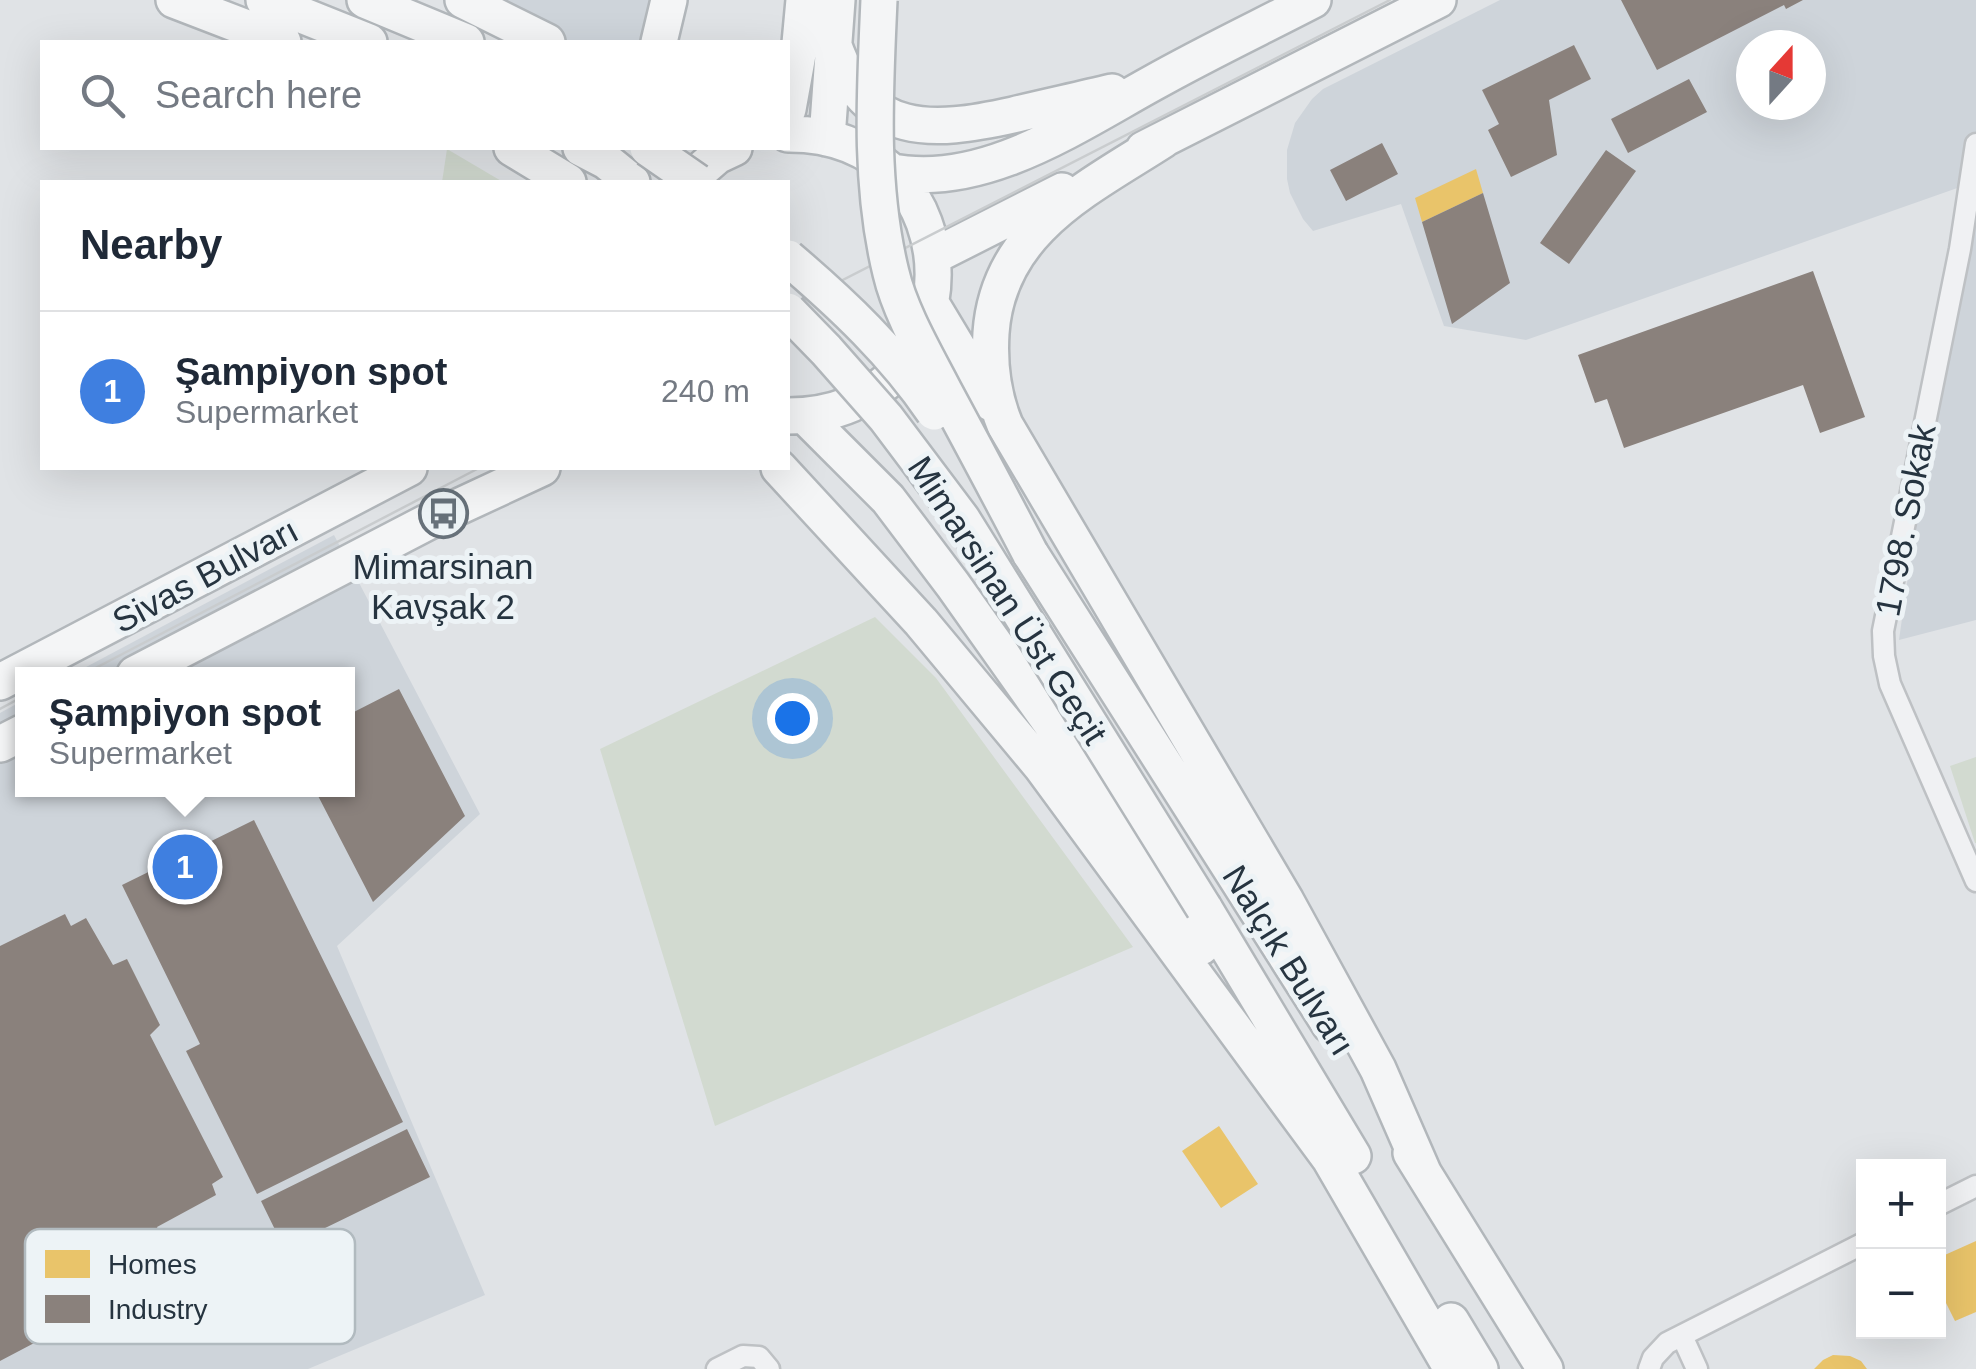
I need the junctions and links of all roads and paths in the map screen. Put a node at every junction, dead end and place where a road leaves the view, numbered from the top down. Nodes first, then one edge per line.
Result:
1 (174, 0) edge
2 (264, 0) edge
3 (364, 0) edge
4 (462, 0) edge
5 (669, 0) edge
6 (804, 0) edge
7 (837, 0) edge
8 (879, 0) edge
9 (1313, 0) edge
10 (1438, 0) edge
11 (278, 40) edge
12 (364, 40) edge
13 (461, 40) edge
14 (543, 40) edge
15 (659, 40) edge
16 (834, 46) junction
17 (1152, 83) junction
18 (790, 98) edge
19 (790, 134) edge
20 (827, 138) junction
21 (1164, 140) junction
22 (1976, 144) edge
23 (511, 150) edge
24 (512, 150) edge
25 (585, 150) edge
26 (637, 150) edge
27 (651, 150) edge
28 (730, 150) edge
29 (890, 171) junction
30 (542, 180) edge
31 (565, 180) edge
32 (631, 180) edge
33 (634, 180) edge
34 (689, 180) edge
35 (693, 180) edge
36 (934, 256) junction
37 (790, 260) edge
38 (932, 304) junction
39 (790, 313) edge
40 (796, 416) edge
41 (1005, 425) junction
42 (405, 470) edge
43 (538, 470) edge
44 (781, 470) edge
45 (1030, 553) junction
46 (29, 667) edge
47 (148, 667) edge
48 (1976, 882) edge
49 (1204, 908) joint
50 (1330, 1159) junction
51 (1423, 1172) junction
52 (1976, 1186) edge
53 (1946, 1201) edge
54 (1856, 1248) edge
55 (1682, 1336) junction
56 (717, 1369) edge
57 (769, 1369) edge
58 (1452, 1369) edge
59 (1480, 1369) edge
60 (1545, 1369) edge
61 (1649, 1369) edge
62 (1697, 1369) edge

1 - 11 highway
2 - 12 highway
3 - 13 highway
4 - 14 highway
5 - 15 highway
6 - 18 highway
7 - 16 highway
8 - 45 highway, bridge
9 - 17 highway
10 - 21 highway
16 - 17 highway
16 - 20 highway
17 - 29 highway
19 - 20 highway
20 - 29 highway
21 - 36 highway
21 - 41 highway
22 - 48 street, 1798. Sokak
23 - 30 highway
24 - 31 highway
25 - 32 highway
26 - 33 highway
27 - 35 highway, bridge
28 - 34 highway
29 - 36 highway
36 - 38 highway
37 - 45 highway, Mimarsinan Üst Geçit, bridge
38 - 40 highway
38 - 41 highway
39 - 49 highway, Mimarsinan Üst Geçit, bridge
40 - 50 highway
41 - 51 highway
42 - 46 highway, Sivas Bulvarı
43 - 47 highway, Sivas Bulvarı
44 - 50 highway
45 - 51 highway, Nalçık Bulvarı
49 - 59 highway, Nalçık Bulvarı
50 - 58 highway
51 - 60 highway, Nalçık Bulvarı
52 - 53 street
54 - 55 street
55 - 61 street
55 - 62 street
56 - 57 street

